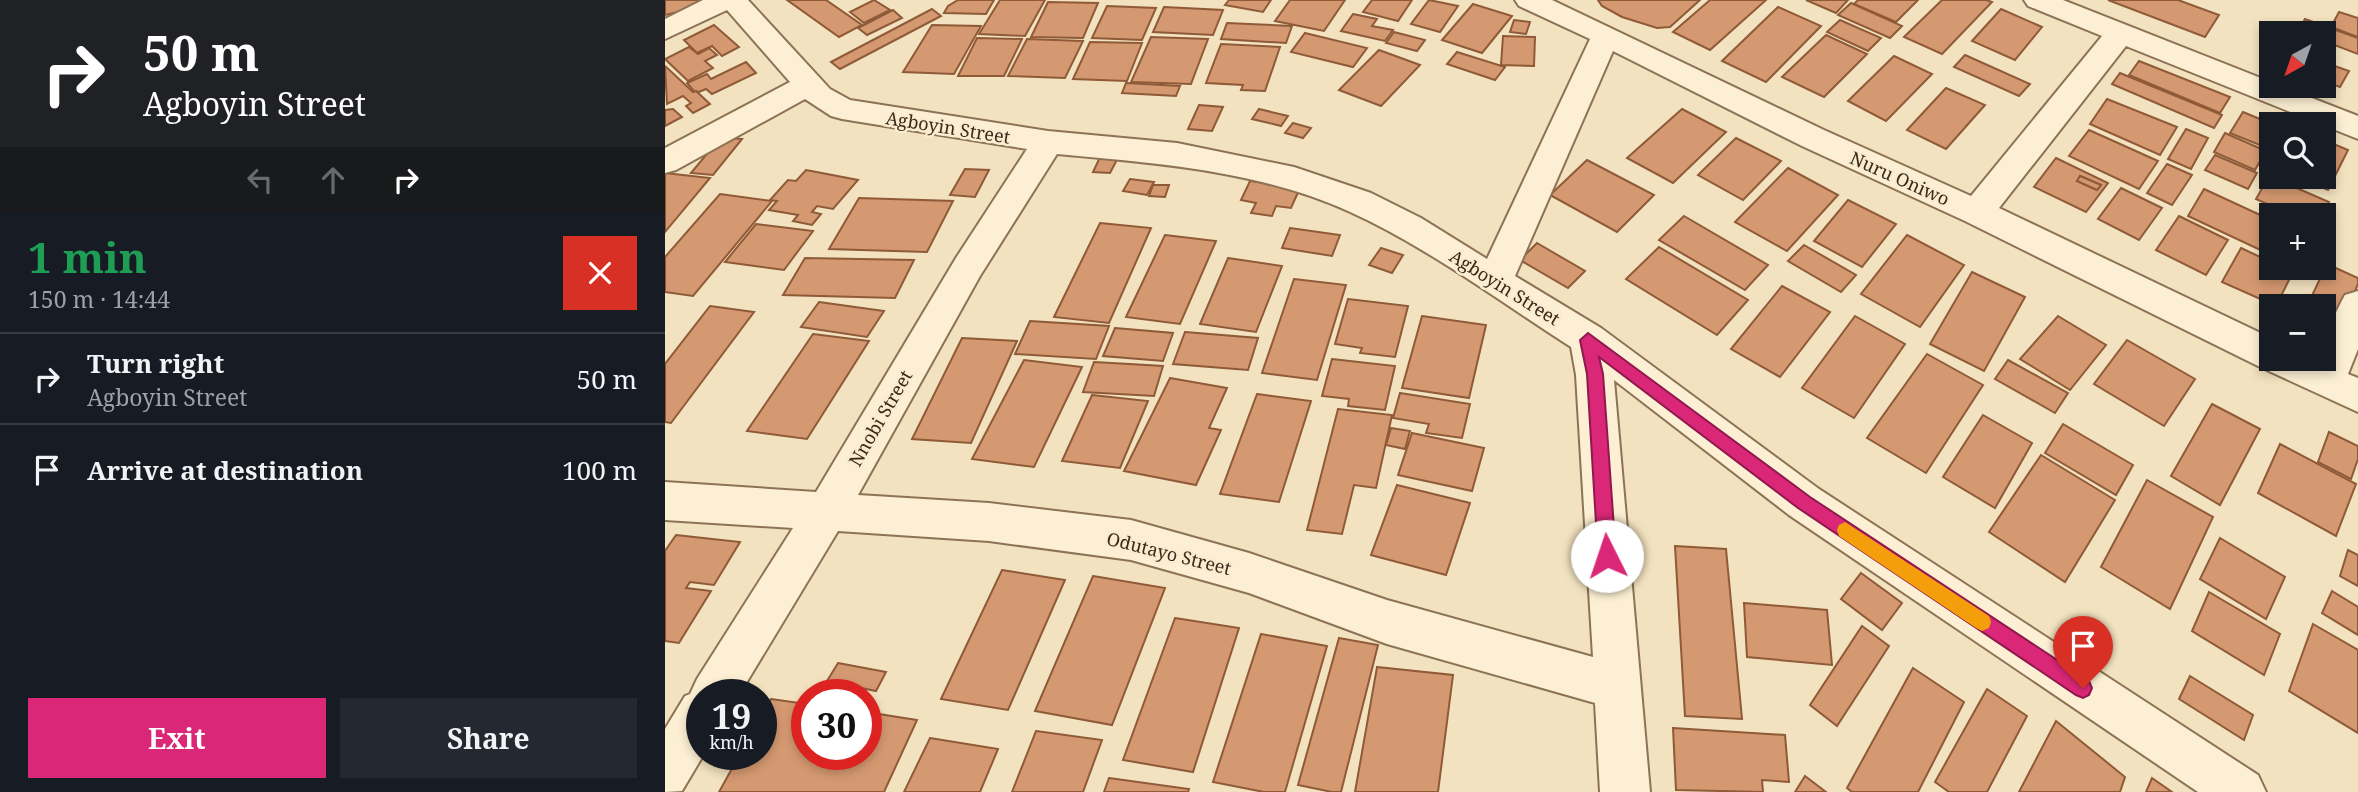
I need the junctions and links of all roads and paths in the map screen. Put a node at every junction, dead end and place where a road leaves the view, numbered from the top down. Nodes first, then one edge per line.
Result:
1 (725, 0) edge
2 (733, 0) edge
3 (1529, 0) edge
4 (2038, 0) edge
5 (2089, 0) edge
6 (1570, 9) edge
7 (665, 30) edge
8 (2120, 32) junction
9 (1606, 35) junction
10 (2259, 67) edge
11 (809, 84) junction
12 (2336, 98) edge
13 (2358, 106) edge
14 (2358, 128) edge
15 (1048, 142) junction
16 (665, 162) edge
17 (1977, 212) junction
18 (1495, 280) junction
19 (2358, 305) edge
20 (1588, 340) junction
21 (2259, 349) edge
22 (2305, 371) edge
23 (2342, 389) edge
24 (665, 501) edge
25 (827, 511) junction
26 (723, 679) edge
27 (1615, 686) junction
28 (686, 739) edge
29 (665, 774) edge
30 (1625, 792) edge
31 (2241, 792) edge

1 - 7 street
2 - 11 street, Agboyin Street
3 - 6 street, Nuru Oniwo
4 - 8 street
5 - 10 street
6 - 9 street, Nuru Oniwo
8 - 14 street
8 - 17 street
9 - 17 street, Nuru Oniwo
9 - 18 street
11 - 15 street, Agboyin Street
11 - 16 street
12 - 13 street
15 - 18 street, Agboyin Street
15 - 25 street, Nnobi Street
17 - 21 street, Nuru Oniwo
18 - 20 street, Agboyin Street
19 - 23 street
20 - 27 street
20 - 31 street, Agboyin Street
22 - 23 street
24 - 25 street, Odutayo Street
25 - 26 street, Nnobi Street
25 - 27 street, Odutayo Street
27 - 30 street
28 - 29 street

